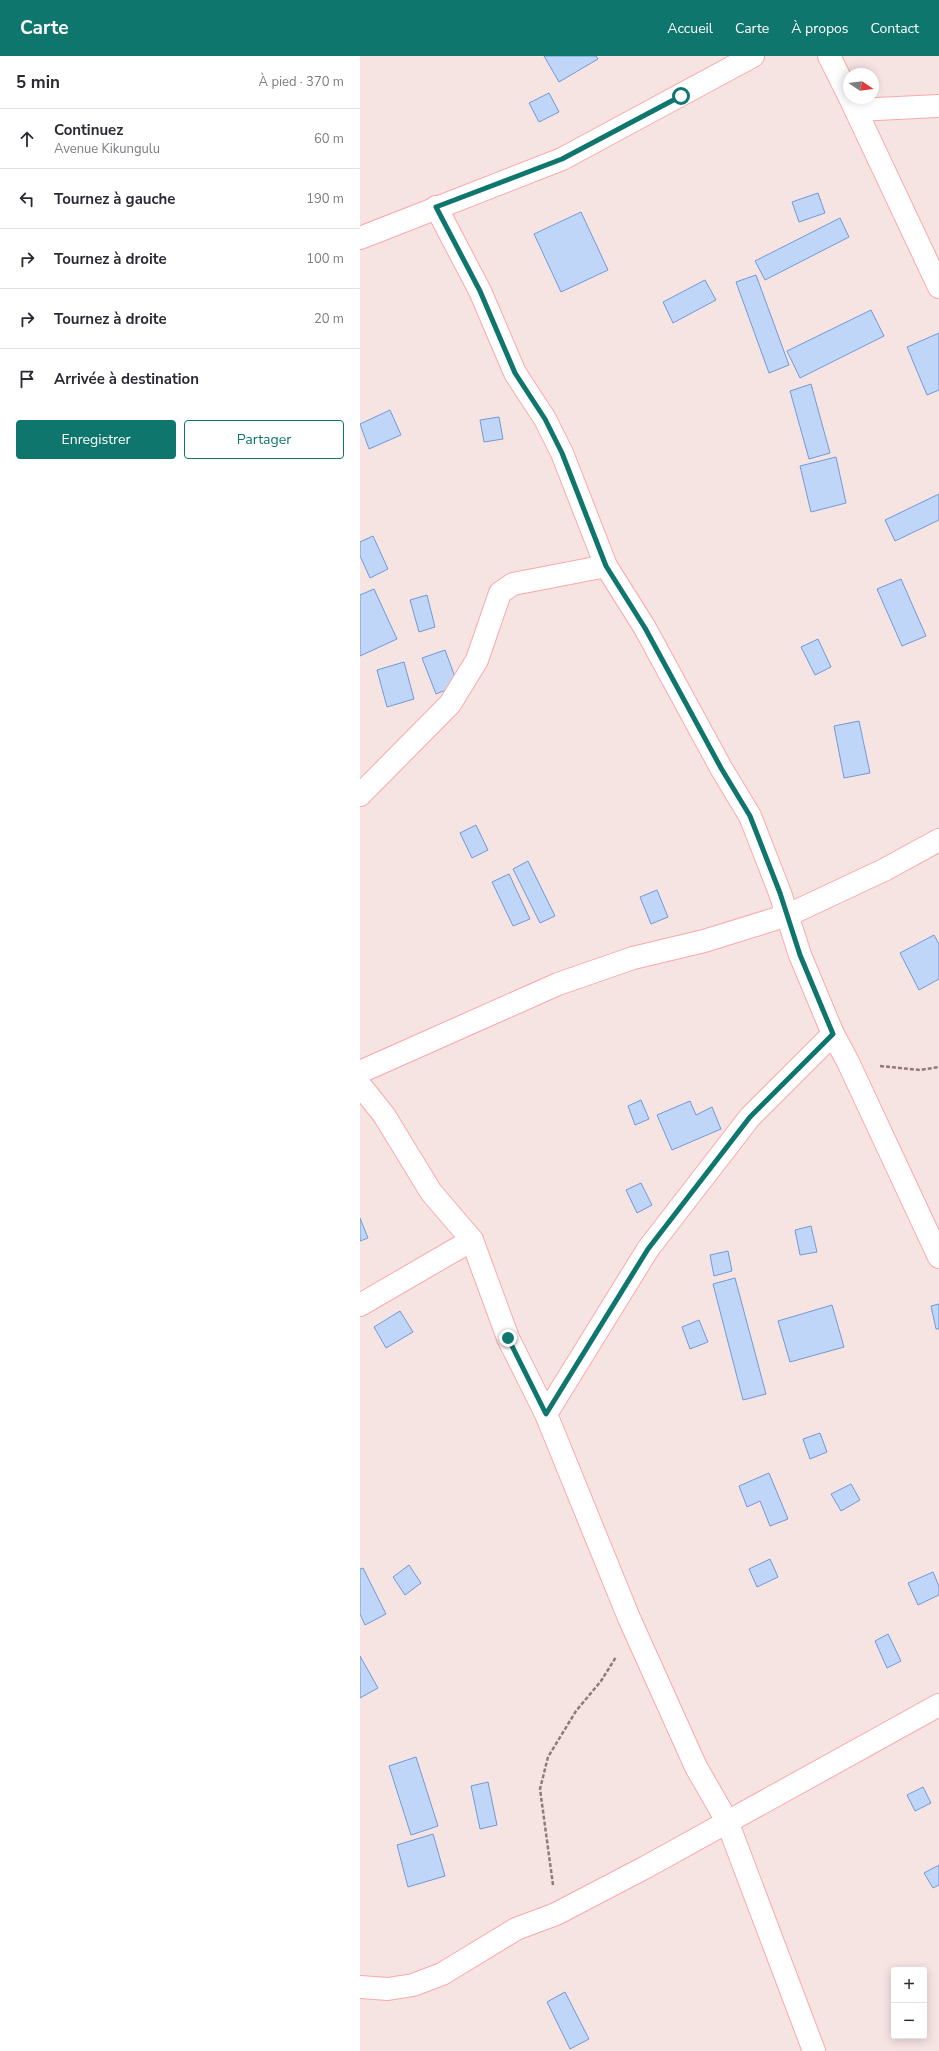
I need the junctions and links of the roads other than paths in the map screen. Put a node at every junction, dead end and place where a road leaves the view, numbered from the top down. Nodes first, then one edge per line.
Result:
1 (753, 56) edge
2 (829, 56) edge
3 (843, 83) edge
4 (879, 103) edge
5 (853, 104) edge
6 (939, 106) edge
7 (436, 207) junction
8 (360, 238) edge
9 (939, 287) edge
10 (606, 566) junction
11 (360, 795) edge
12 (939, 840) edge
13 (788, 915) junction
14 (833, 1034) junction
15 (360, 1072) edge
16 (360, 1085) edge
17 (472, 1240) junction
18 (939, 1257) edge
19 (360, 1306) edge
20 (546, 1414) junction
21 (939, 1705) edge
22 (727, 1821) junction
23 (360, 1987) edge
24 (814, 2051) edge

1 - 7 street
2 - 3 street
4 - 6 street
5 - 9 street
7 - 8 street
7 - 10 street
10 - 11 street
10 - 13 street
12 - 13 street
13 - 14 street
13 - 15 street
14 - 18 street
14 - 20 street
16 - 17 street
17 - 19 street
17 - 20 street
20 - 22 street
21 - 22 street
22 - 23 street
22 - 24 street

